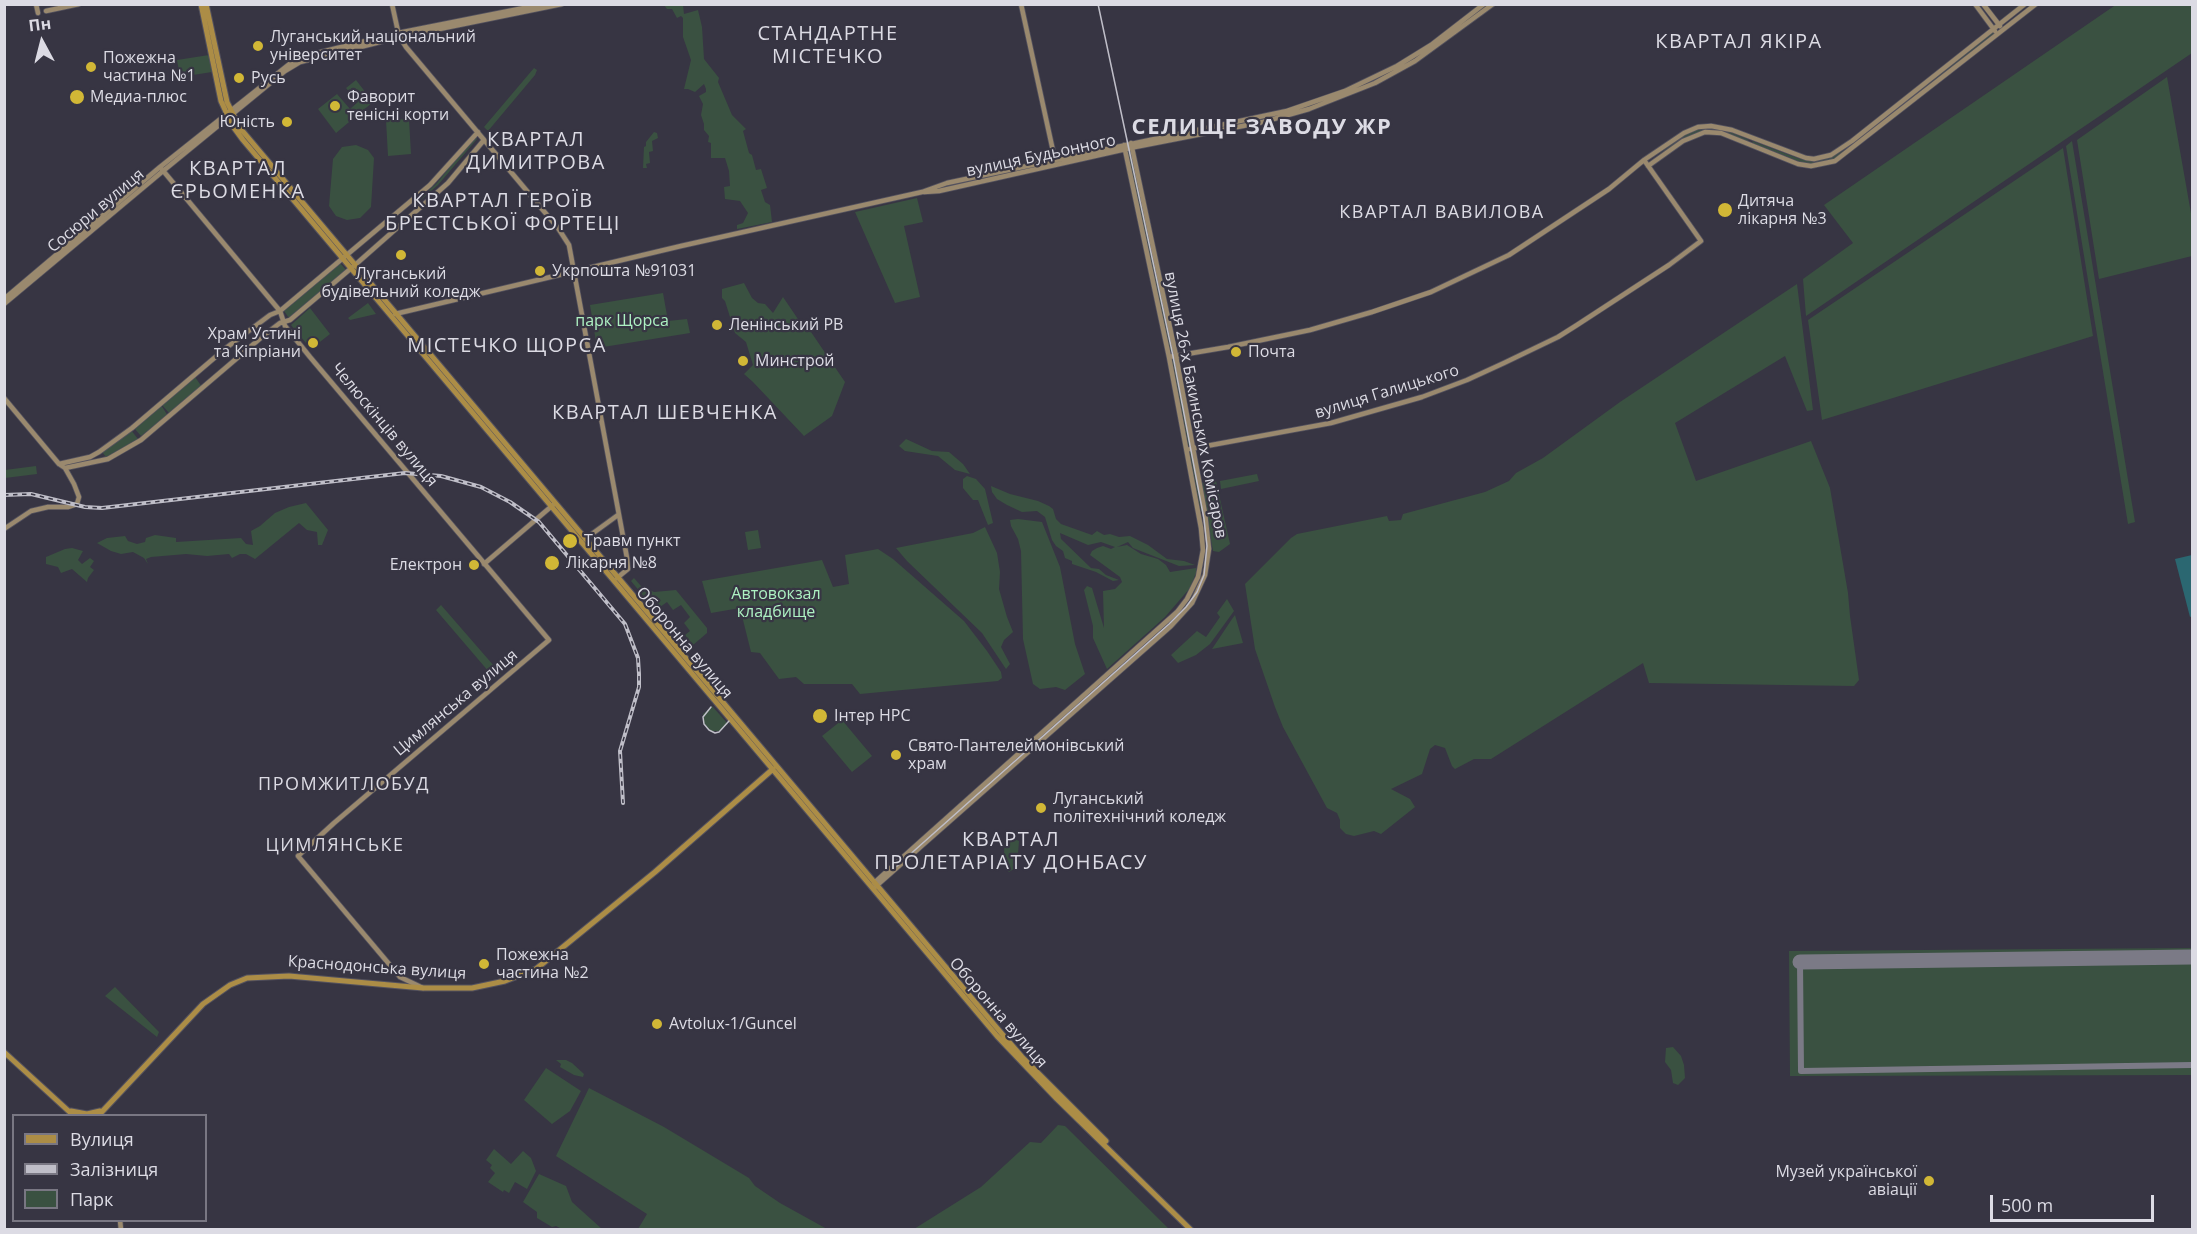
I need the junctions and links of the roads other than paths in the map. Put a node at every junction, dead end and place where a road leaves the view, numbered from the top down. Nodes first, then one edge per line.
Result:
1 (36, 4) edge
2 (79, 4) edge
3 (201, 4) edge
4 (206, 4) edge
5 (392, 4) edge
6 (544, 4) edge
7 (562, 4) edge
8 (1021, 4) edge
9 (1484, 4) edge
10 (1493, 4) edge
11 (1975, 4) edge
12 (1983, 4) edge
13 (2025, 4) edge
14 (2036, 4) edge
15 (52, 7) edge
16 (46, 11) dead end
17 (38, 13) dead end
18 (2000, 25) junction
19 (1994, 29) junction
20 (2004, 30) junction
21 (1998, 34) junction
22 (399, 35) junction
23 (230, 115) junction
24 (478, 132) junction
25 (484, 140) junction
26 (1132, 146) junction
27 (1125, 147) junction
28 (1644, 160) junction
29 (1055, 162) junction
30 (1648, 166) junction
31 (161, 169) junction
32 (344, 256) junction
33 (353, 267) junction
34 (574, 271) junction
35 (1155, 274) junction
36 (4, 299) edge
37 (4, 304) edge
38 (280, 311) junction
39 (393, 314) junction
40 (284, 322) junction
41 (1176, 356) junction
42 (1169, 357) junction
43 (4, 398) edge
44 (1193, 449) junction
45 (1186, 450) junction
46 (59, 464) junction
47 (65, 468) junction
48 (553, 505) junction
49 (1205, 513) junction
50 (1198, 514) junction
51 (618, 515) junction
52 (1207, 527) junction
53 (1201, 528) junction
54 (4, 529) edge
55 (585, 539) junction
56 (484, 564) junction
57 (617, 578) junction
58 (1183, 604) junction
59 (1188, 609) junction
60 (1167, 621) junction
61 (1171, 626) junction
62 (549, 640) joint
63 (774, 768) junction
64 (899, 863) junction
65 (874, 886) junction
66 (423, 988) junction
67 (4, 1052) edge
68 (72, 1113) edge
69 (100, 1113) edge
70 (1193, 1230) edge

1 - 17 street
2 - 15 street
3 - 23 main road, Оборонна вулиця
4 - 23 main road, Оборонна вулиця
5 - 22 street
6 - 22 street
7 - 22 street
8 - 29 street
9 - 26 street, вулиця Будьонного
10 - 26 street, вулиця Будьонного
11 - 19 street
12 - 18 street
13 - 18 street
14 - 20 street
15 - 16 street
18 - 19 street
18 - 20 street
19 - 21 street
19 - 28 street
20 - 21 street
21 - 30 street
22 - 23 street, Сосюри вулиця
22 - 24 street
23 - 31 street, Сосюри вулиця
23 - 32 main road, Оборонна вулиця
24 - 25 street
24 - 32 street
25 - 33 street
25 - 34 street
26 - 27 street, вулиця Будьонного
26 - 35 street, вулиця 26-х Бакинських Комісаров
27 - 29 street, вулиця Будьонного
27 - 35 street, вулиця 26-х Бакинських Комісаров
28 - 30 street
28 - 41 street
29 - 34 street, вулиця Будьонного
30 - 44 street, вулиця Галицького
31 - 36 street, Сосюри вулиця
31 - 37 street, Сосюри вулиця
31 - 38 street, Челюскінців вулиця
32 - 33 main road, Оборонна вулиця
32 - 38 street
33 - 39 main road, Оборонна вулиця
33 - 40 street
34 - 39 street, вулиця Будьонного
34 - 51 street
35 - 41 street, вулиця 26-х Бакинських Комісаров
35 - 42 street, вулиця 26-х Бакинських Комісаров
38 - 40 street, Челюскінців вулиця
38 - 46 street
39 - 48 main road, Оборонна вулиця
40 - 47 street
40 - 56 street, Челюскінців вулиця
41 - 42 street
41 - 44 street, вулиця 26-х Бакинських Комісаров
42 - 45 street, вулиця 26-х Бакинських Комісаров
43 - 46 street
44 - 45 street, вулиця Галицького
44 - 49 street, вулиця 26-х Бакинських Комісаров
45 - 50 street, вулиця 26-х Бакинських Комісаров
46 - 47 street
47 - 54 street
48 - 55 main road, Оборонна вулиця
48 - 56 street
48 - 63 main road, Оборонна вулиця
49 - 50 street
49 - 52 street, вулиця 26-х Бакинських Комісаров
50 - 53 street, вулиця 26-х Бакинських Комісаров
51 - 55 street
51 - 57 street
52 - 53 street
52 - 59 street, вулиця 26-х Бакинських Комісаров
53 - 58 street, вулиця 26-х Бакинських Комісаров
55 - 57 main road, Оборонна вулиця
56 - 62 street, Челюскінців вулиця
57 - 63 main road, Оборонна вулиця
58 - 59 street
58 - 60 street, вулиця 26-х Бакинських Комісаров
59 - 61 street, вулиця 26-х Бакинських Комісаров
60 - 61 street
60 - 64 street, вулиця 26-х Бакинських Комісаров
61 - 64 street, вулиця 26-х Бакинських Комісаров
62 - 66 street, Цимлянська вулиця
63 - 65 main road, Оборонна вулиця
63 - 66 main road, Краснодонська вулиця
64 - 65 street, вулиця 26-х Бакинських Комісаров
65 - 70 main road, Оборонна вулиця
66 - 69 main road, Краснодонська вулиця
67 - 68 main road
68 - 69 main road

